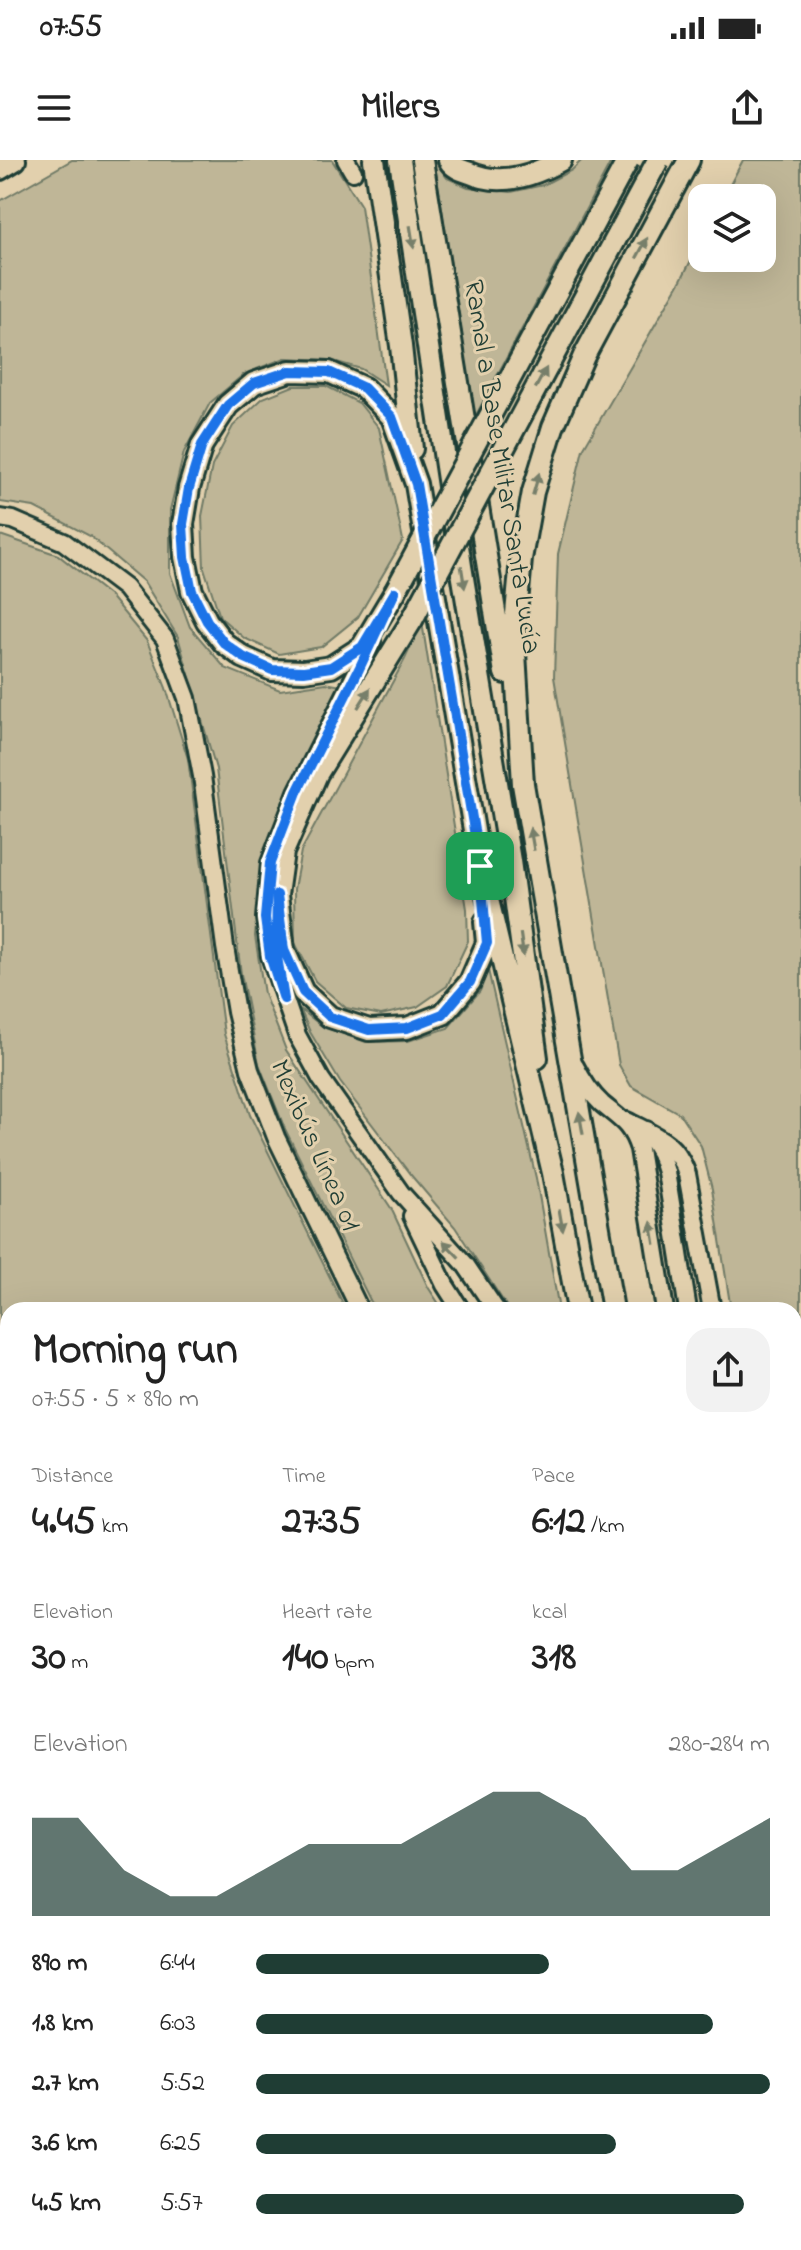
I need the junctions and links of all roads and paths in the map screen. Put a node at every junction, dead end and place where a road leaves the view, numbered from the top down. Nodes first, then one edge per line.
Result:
1 (15, 160) edge
2 (374, 160) edge
3 (400, 160) edge
4 (422, 160) edge
5 (449, 160) edge
6 (561, 160) edge
7 (628, 160) edge
8 (658, 160) edge
9 (689, 160) edge
10 (0, 169) edge
11 (416, 484) junction
12 (0, 518) edge
13 (395, 592) junction
14 (523, 784) junction
15 (480, 866) junction
16 (277, 895) junction
17 (284, 999) junction
18 (566, 1036) junction
19 (621, 1118) junction
20 (646, 1130) junction
21 (553, 1173) junction
22 (401, 1193) junction
23 (356, 1302) edge
24 (456, 1302) edge
25 (491, 1302) edge
26 (577, 1302) edge
27 (612, 1302) edge
28 (664, 1302) edge
29 (687, 1302) edge
30 (711, 1302) edge

1 - 10 main road
2 - 11 main road
3 -> 21 main road
4 - 14 main road, Ramal a Base Militar Santa Lucía
5 - 6 main road
7 - 13 main road, bridge
16 -> 8 main road, bridge
14 -> 9 main road
11 - 13 main road
11 - 15 main road
12 - 23 street, Mexibús Línea 01
13 - 17 street, Mexibús Línea 01
18 -> 14 main road
15 - 16 main road
15 - 21 main road
16 - 17 street, Mexibús Línea 01
17 - 22 street, Mexibús Línea 01
18 - 19 street
27 -> 18 main road
19 - 20 street
28 -> 19 street
20 - 29 street
20 - 30 street
21 -> 26 main road
22 - 24 street, Mexibús Línea 01
25 -> 22 street, Mexibús Línea 01

